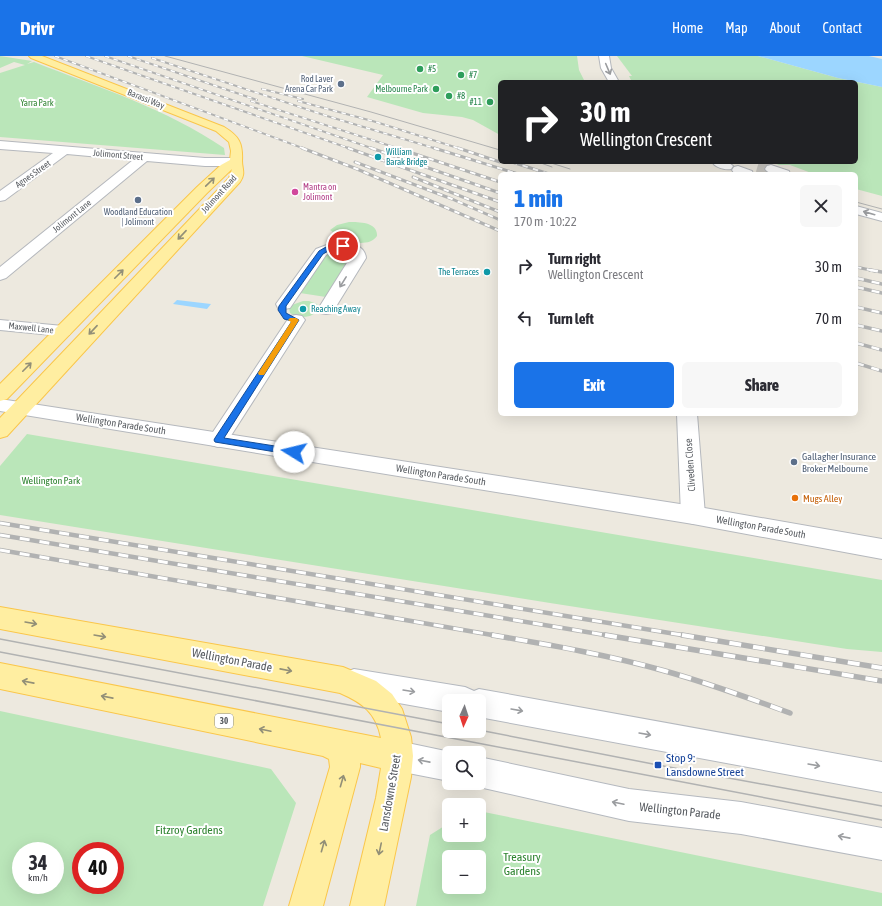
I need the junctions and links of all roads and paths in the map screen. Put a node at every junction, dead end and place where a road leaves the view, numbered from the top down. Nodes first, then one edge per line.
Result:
1 (34, 56) edge
2 (604, 56) edge
3 (613, 80) edge
4 (0, 145) edge
5 (65, 150) junction
6 (144, 157) junction
7 (236, 162) junction
8 (771, 169) tunnel mouth
9 (779, 172) edge
10 (0, 197) edge
11 (858, 198) edge
12 (882, 204) edge
13 (858, 211) edge
14 (178, 214) junction
15 (200, 216) junction
16 (882, 217) edge
17 (0, 275) edge
18 (284, 304) junction
19 (312, 310) junction
20 (0, 325) edge
21 (63, 331) junction
22 (0, 395) edge
23 (0, 405) edge
24 (21, 408) junction
25 (687, 416) edge
26 (0, 430) edge
27 (218, 440) junction
28 (693, 515) junction
29 (882, 549) edge
30 (0, 618) edge
31 (0, 676) edge
32 (343, 680) junction
33 (442, 697) edge
34 (486, 705) edge
35 (330, 743) junction
36 (398, 756) junction
37 (442, 765) edge
38 (486, 774) edge
39 (882, 777) edge
40 (882, 844) edge
41 (306, 906) edge
42 (367, 906) edge

1 - 7 main road, Barassi Way
2 -> 3 street
4 - 5 street, Jolimont Street
5 - 6 street, Jolimont Street
5 - 10 street, Agnes Street
6 - 7 street, Jolimont Street
6 - 17 street, Jolimont Lane
14 -> 7 main road, Jolimont Road
7 - 15 main road, Jolimont Road
8 - 9 street
11 - 12 street
16 -> 13 street
14 - 15 main road
21 -> 14 main road, Jolimont Road
15 -> 24 main road, Jolimont Road
18 - 19 street
18 - 19 street
18 -> 19 street
19 - 27 street
20 - 21 street, Maxwell Lane
22 -> 21 main road, Jolimont Road
23 - 24 street, Wellington Parade South
24 - 26 main road, Jolimont Road
24 - 27 street, Wellington Parade South
25 - 28 street, Cliveden Close
27 - 28 street, Wellington Parade South
28 - 29 street, Wellington Parade South
30 -> 32 main road, Wellington Parade
35 -> 31 main road, 30
32 -> 33 street, Wellington Parade
32 - 36 main road, Lansdowne Street
34 -> 39 street
35 - 36 main road, 30
41 -> 35 main road
37 -> 36 street, 30
36 -> 42 main road, Lansdowne Street
40 -> 38 street, Wellington Parade

